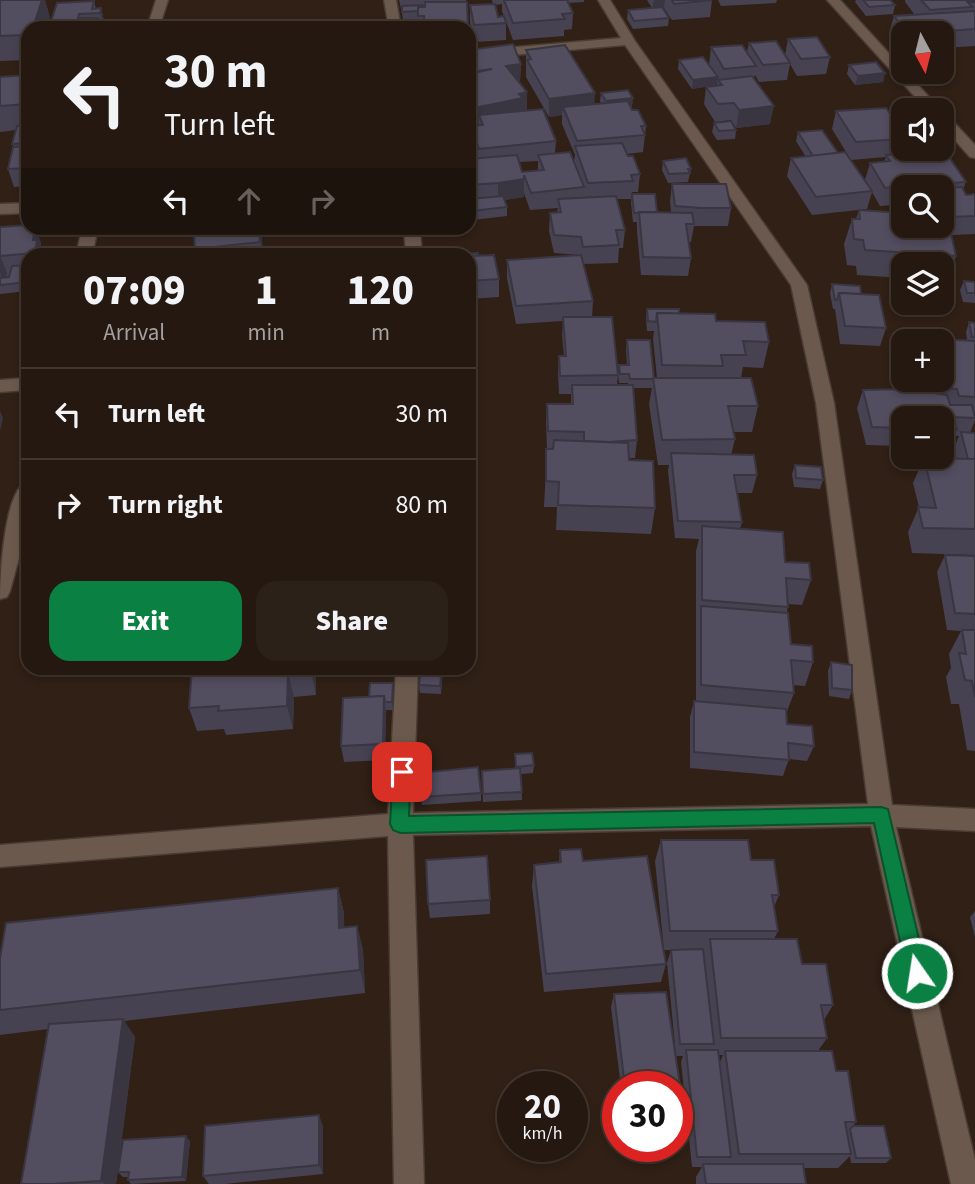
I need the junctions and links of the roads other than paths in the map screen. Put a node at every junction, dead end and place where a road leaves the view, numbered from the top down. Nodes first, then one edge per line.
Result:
1 (162, 0) edge
2 (390, 0) edge
3 (604, 0) edge
4 (834, 0) edge
5 (155, 21) edge
6 (394, 21) edge
7 (629, 41) junction
8 (476, 54) edge
9 (923, 98) edge
10 (954, 131) edge
11 (975, 154) edge
12 (21, 208) edge
13 (0, 209) edge
14 (21, 384) edge
15 (0, 386) edge
16 (21, 514) edge
17 (0, 591) edge
18 (407, 675) edge
19 (881, 815) junction
20 (975, 820) edge
21 (400, 824) junction
22 (0, 856) edge
23 (410, 1184) edge
24 (966, 1184) edge

1 - 5 street
2 - 6 street
3 - 7 street
4 - 9 street
7 - 8 street
7 - 19 street
10 - 11 street
12 - 13 street
14 - 15 street
16 - 17 street
18 - 21 street
19 - 20 street
19 - 21 street
19 - 24 street
21 - 22 street
21 - 23 street

